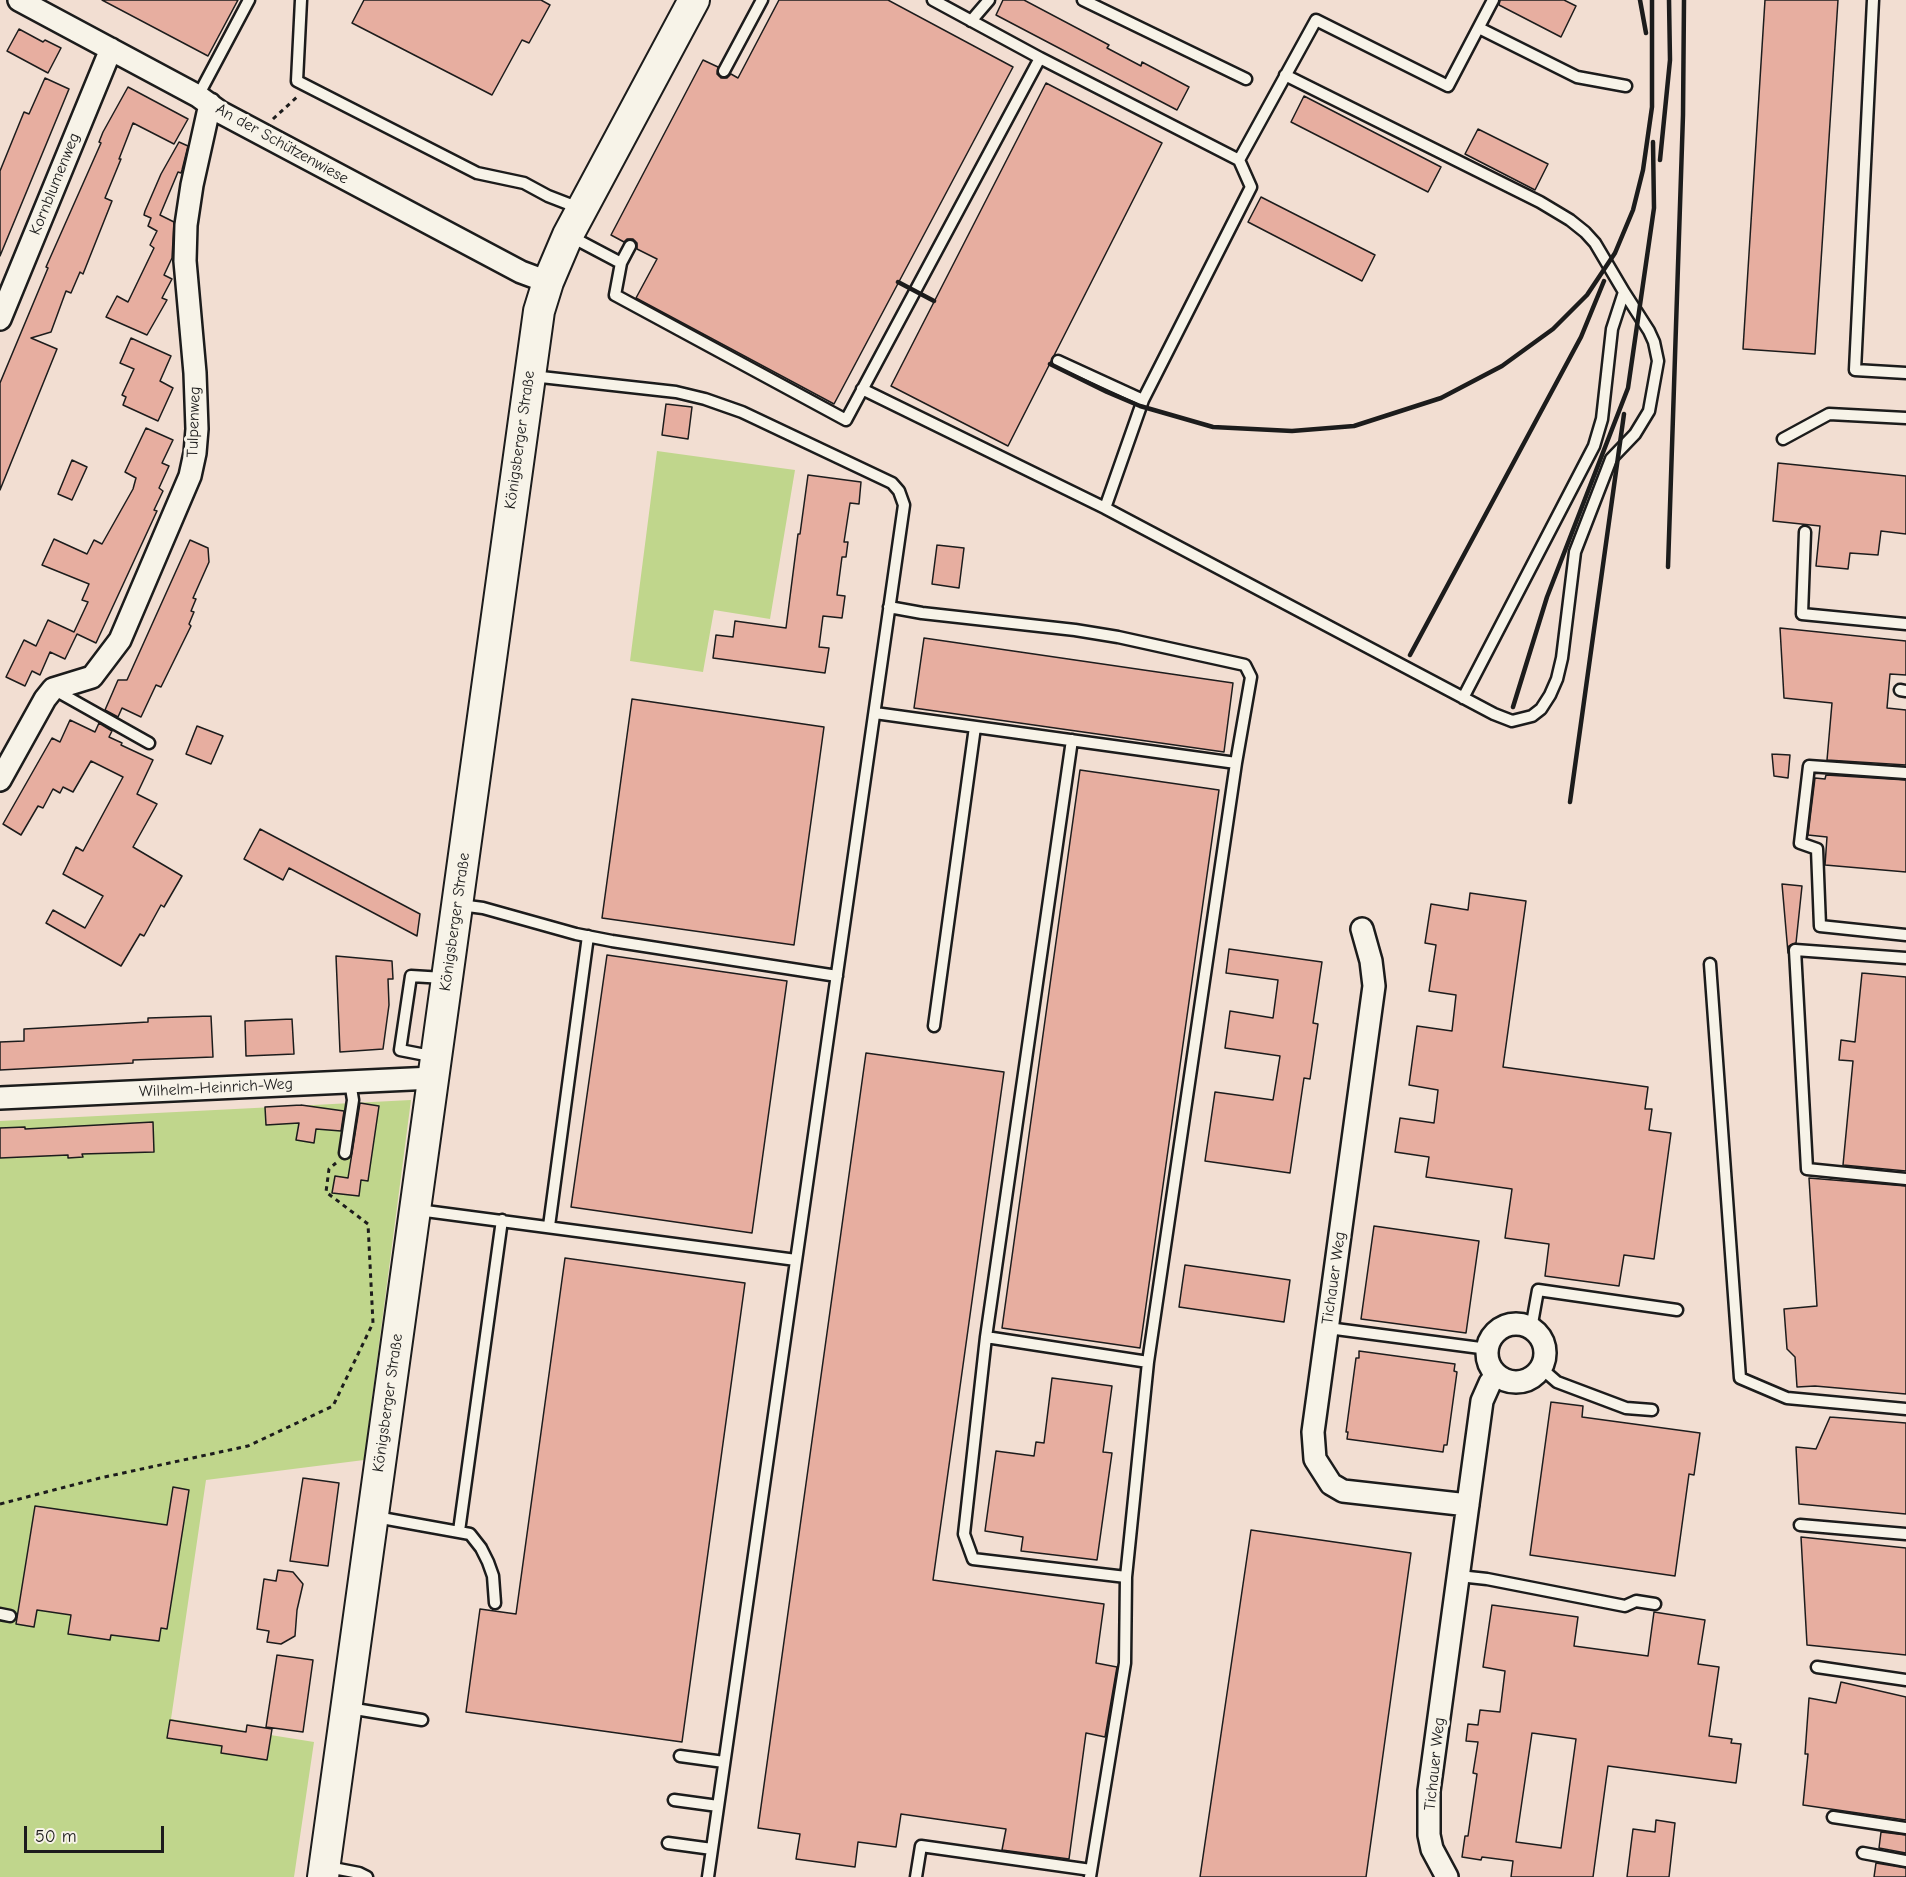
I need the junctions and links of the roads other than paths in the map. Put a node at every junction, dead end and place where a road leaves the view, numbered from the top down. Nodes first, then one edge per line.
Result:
1 (19, 0) edge
2 (249, 0) edge
3 (301, 0) edge
4 (694, 0) edge
5 (762, 0) edge
6 (933, 0) edge
7 (989, 0) edge
8 (1083, 0) edge
9 (1493, 0) edge
10 (1873, 0) edge
11 (971, 21) junction
12 (1479, 28) junction
13 (111, 49) junction
14 (1040, 58) junction
15 (724, 71) dead end
16 (1285, 75) junction
17 (1246, 79) dead end
18 (1626, 86) dead end
19 (204, 100) junction
20 (1239, 160) junction
21 (582, 209) junction
22 (568, 235) junction
23 (630, 246) dead end
24 (621, 263) junction
25 (548, 282) junction
26 (1624, 292) junction
27 (0, 319) edge
28 (1058, 361) dead end
29 (1906, 373) edge
30 (529, 375) junction
31 (862, 389) junction
32 (1143, 400) junction
33 (1906, 418) edge
34 (1784, 439) dead end
35 (1105, 507) junction
36 (1805, 532) dead end
37 (889, 607) junction
38 (1906, 624) edge
39 (53, 689) junction
40 (1463, 698) junction
41 (874, 713) junction
42 (975, 727) junction
43 (1072, 740) junction
44 (149, 743) dead end
45 (1236, 763) junction
46 (3, 768) edge
47 (1906, 773) edge
48 (457, 904) junction
49 (1362, 928) dead end
50 (1906, 934) edge
51 (588, 936) junction
52 (1906, 958) edge
53 (1710, 964) dead end
54 (837, 976) junction
55 (934, 1026) dead end
56 (434, 1068) junction
57 (350, 1082) junction
58 (0, 1098) edge
59 (345, 1153) road end
60 (1906, 1179) edge
61 (415, 1209) junction
62 (502, 1220) junction
63 (549, 1226) junction
64 (796, 1260) junction
65 (1677, 1310) dead end
66 (1328, 1328) junction
67 (1531, 1329) junction
68 (986, 1337) junction
69 (1488, 1350) junction
70 (1148, 1362) junction
71 (1540, 1368) junction
72 (1497, 1375) junction
73 (1906, 1408) edge
74 (1652, 1410) dead end
75 (1468, 1505) junction
76 (372, 1516) junction
77 (1800, 1525) dead end
78 (459, 1531) junction
79 (1906, 1534) edge
80 (1459, 1576) junction
81 (1126, 1577) junction
82 (495, 1603) dead end
83 (1655, 1604) dead end
84 (1817, 1667) dead end
85 (1906, 1680) edge
86 (346, 1708) junction
87 (422, 1720) dead end
88 (680, 1756) dead end
89 (724, 1762) junction
90 (674, 1800) dead end
91 (718, 1806) junction
92 (1833, 1817) dead end
93 (1906, 1828) edge
94 (668, 1843) dead end
95 (712, 1849) junction
96 (1863, 1853) dead end
97 (1906, 1861) edge
98 (324, 1871) edge
99 (1091, 1873) edge
100 (366, 1877) edge
101 (708, 1877) edge
102 (916, 1877) edge
103 (1447, 1877) edge

1 - 13 street, An der Schützenwiese
2 - 19 lane
3 - 21 lane
4 - 21 main road, Königsberger Straße
5 - 15 lane
6 - 11 lane
7 - 11 lane
8 - 17 lane
9 - 12 lane
10 - 29 lane
11 - 14 lane
12 - 16 lane
12 - 18 lane
13 - 19 street, An der Schützenwiese
13 - 27 street, Kornblumenweg
14 - 20 lane
14 - 31 lane
16 - 20 lane
16 - 26 lane
19 - 25 street, An der Schützenwiese
19 - 39 street, Tulpenweg
20 - 32 lane
21 - 22 main road, Königsberger Straße
22 - 24 lane
22 - 25 main road, Königsberger Straße
23 - 24 lane
24 - 31 lane
25 - 30 main road, Königsberger Straße
26 - 40 lane
26 - 40 lane
28 - 32 lane
30 - 37 lane
30 - 48 main road, Königsberger Straße
31 - 35 lane
32 - 35 lane
33 - 34 lane
35 - 40 lane
36 - 38 lane
37 - 41 lane
37 - 45 lane
39 - 44 lane
39 - 46 street
41 - 42 lane
41 - 54 lane
42 - 43 lane
42 - 55 lane
43 - 45 lane
43 - 68 lane
45 - 70 lane
47 - 50 lane
48 - 51 lane
48 - 56 main road, Königsberger Straße
49 - 66 street, Tichauer Weg
51 - 54 lane
51 - 63 lane
52 - 60 lane
53 - 73 lane
54 - 64 lane
56 - 57 street, Wilhelm-Heinrich-Weg
56 - 61 main road, Königsberger Straße
57 - 58 street, Wilhelm-Heinrich-Weg
57 - 59 lane
61 - 62 lane
61 - 76 main road, Königsberger Straße
62 - 63 lane
62 - 78 lane
63 - 64 lane
64 - 89 lane
65 - 67 lane
66 - 69 lane
66 - 75 street, Tichauer Weg
67 - 69 street
67 - 71 street
68 - 70 lane
68 - 81 lane
69 - 72 street
70 - 81 lane
71 - 72 street
71 - 74 lane
72 - 75 street, Tichauer Weg
75 - 80 street, Tichauer Weg
76 - 78 lane
76 - 86 main road, Königsberger Straße
77 - 79 lane
78 - 82 lane
80 - 83 lane
80 - 103 street, Tichauer Weg
81 - 99 lane
84 - 85 lane
86 - 87 lane
86 - 98 main road, Königsberger Straße
88 - 89 lane
89 - 91 lane
90 - 91 lane
91 - 95 lane
92 - 93 lane
94 - 95 lane
95 - 101 lane
96 - 97 lane
98 - 100 lane
99 - 102 lane

